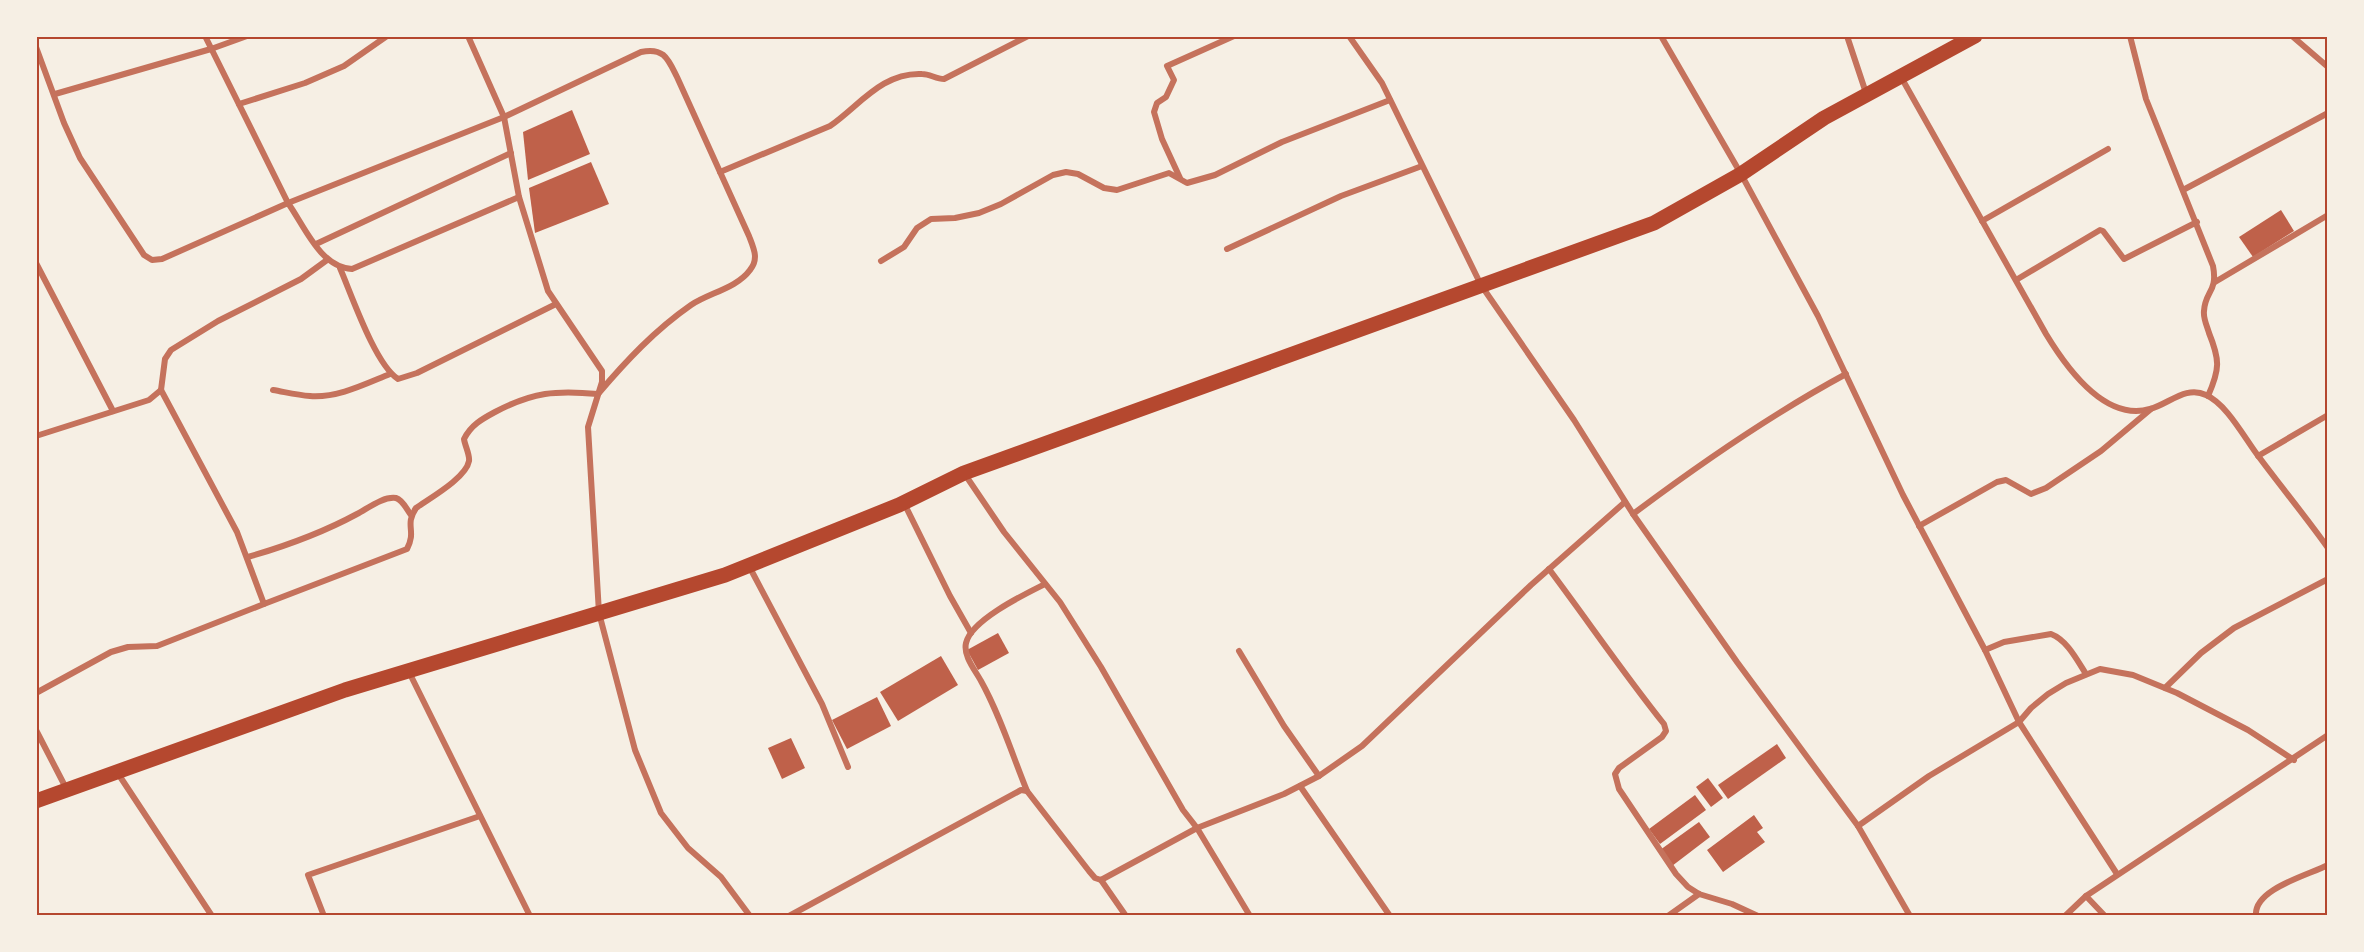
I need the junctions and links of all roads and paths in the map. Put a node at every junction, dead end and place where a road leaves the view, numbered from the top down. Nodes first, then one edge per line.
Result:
1 (205, 36) edge
2 (247, 36) edge
3 (387, 36) edge
4 (468, 36) edge
5 (1028, 36) edge
6 (1234, 36) edge
7 (1348, 36) edge
8 (1661, 36) edge
9 (1847, 36) edge
10 (1975, 36) edge
11 (2130, 36) edge
12 (2292, 36) edge
13 (36, 47) edge
14 (211, 49) junction
15 (2328, 67) edge
16 (1901, 76) junction
17 (55, 94) junction
18 (1866, 94) junction
19 (1390, 100) junction
20 (238, 104) junction
21 (2328, 113) edge
22 (504, 117) junction
23 (2108, 149) dead end
24 (511, 153) junction
25 (1422, 166) junction
26 (720, 172) junction
27 (1741, 174) junction
28 (1180, 178) junction
29 (2183, 190) junction
30 (519, 197) junction
31 (288, 203) junction
32 (2328, 214) edge
33 (1982, 221) junction
34 (2197, 222) junction
35 (316, 244) junction
36 (1227, 249) dead end
37 (327, 260) junction
38 (881, 261) dead end
39 (36, 263) edge
40 (340, 268) junction
41 (2016, 280) junction
42 (2215, 282) junction
43 (1481, 285) junction
44 (555, 304) junction
45 (390, 374) junction
46 (1846, 374) junction
47 (161, 390) junction
48 (273, 390) dead end
49 (598, 394) junction
50 (2208, 396) junction
51 (2151, 409) junction
52 (113, 411) junction
53 (2328, 415) edge
54 (36, 436) edge
55 (2258, 456) junction
56 (964, 473) junction
57 (1625, 501) junction
58 (904, 502) junction
59 (1633, 514) junction
60 (411, 515) junction
61 (1919, 526) junction
62 (2328, 548) edge
63 (248, 557) junction
64 (749, 564) junction
65 (1549, 569) junction
66 (2328, 579) edge
67 (1045, 584) junction
68 (264, 604) junction
69 (599, 613) junction
70 (971, 633) junction
71 (1985, 650) junction
72 (1239, 651) dead end
73 (409, 670) junction
74 (2086, 674) junction
75 (2165, 688) junction
76 (36, 693) edge
77 (2019, 722) junction
78 (36, 730) edge
79 (2328, 735) edge
80 (2294, 759) junction
81 (848, 767) dead end
82 (117, 772) junction
83 (1319, 776) junction
84 (1300, 786) junction
85 (68, 790) junction
86 (1027, 791) junction
87 (36, 801) edge
88 (480, 816) junction
89 (1857, 826) junction
90 (1197, 828) junction
91 (2328, 865) edge
92 (2117, 874) junction
93 (1101, 880) junction
94 (1699, 894) junction
95 (2086, 896) junction
96 (212, 916) edge
97 (324, 916) edge
98 (530, 916) edge
99 (750, 916) edge
100 (789, 916) edge
101 (1126, 916) edge
102 (1250, 916) edge
103 (1390, 916) edge
104 (1668, 916) edge
105 (1758, 916) edge
106 (1910, 916) edge
107 (2065, 916) edge
108 (2105, 916) edge
109 (2256, 916) edge

1 - 14 street
2 - 14 street
3 - 20 street
4 - 22 street
5 - 26 street
6 - 28 street
7 - 19 street
8 - 27 street
9 - 18 street
10 - 16 main road
11 - 29 street
12 - 15 street
13 - 17 street
14 - 17 street
14 - 20 street
16 - 18 main road
16 - 33 street
17 - 31 street
18 - 27 main road
19 - 25 street
19 - 28 street
20 - 31 street
21 - 29 street
22 - 24 street
22 - 26 street
22 - 31 street
23 - 33 street
24 - 30 street
24 - 35 street
25 - 36 street
25 - 43 street
26 - 49 street
27 - 43 main road
27 - 46 street
28 - 38 street
29 - 34 street
30 - 40 street
30 - 44 street
31 - 35 street
32 - 42 street
33 - 41 street
34 - 41 street
34 - 42 street
35 - 37 street
37 - 40 street
37 - 47 street
39 - 52 street
40 - 45 street
41 - 51 street
42 - 50 street
43 - 56 main road
43 - 57 street
44 - 45 street
44 - 49 street
45 - 48 street
46 - 59 street
46 - 61 street
47 - 52 street
47 - 63 street
49 - 60 street
49 - 69 street
50 - 51 street
50 - 55 street
51 - 61 street
52 - 54 street
53 - 55 street
55 - 62 street
56 - 58 main road
56 - 67 street
57 - 59 street
57 - 65 street
58 - 64 main road
58 - 70 street
59 - 89 street
60 - 63 street
60 - 68 street
61 - 71 street
63 - 68 street
64 - 69 main road
64 - 81 street
65 - 83 street
65 - 94 street
66 - 75 street
67 - 70 street
67 - 90 street
68 - 76 street
69 - 73 main road
69 - 99 street
70 - 86 street
71 - 74 street
71 - 77 street
72 - 83 street
73 - 82 main road
73 - 88 street
74 - 75 street
74 - 77 street
75 - 80 street
77 - 89 street
77 - 92 street
78 - 85 street
79 - 80 street
80 - 92 street
82 - 85 main road
82 - 96 street
83 - 84 street
84 - 90 street
84 - 103 street
85 - 87 main road
86 - 93 street
86 - 100 street
88 - 97 street
88 - 98 street
89 - 106 street
90 - 93 street
90 - 102 street
91 - 109 street
92 - 95 street
93 - 101 street
94 - 104 street
94 - 105 street
95 - 107 street
95 - 108 street

